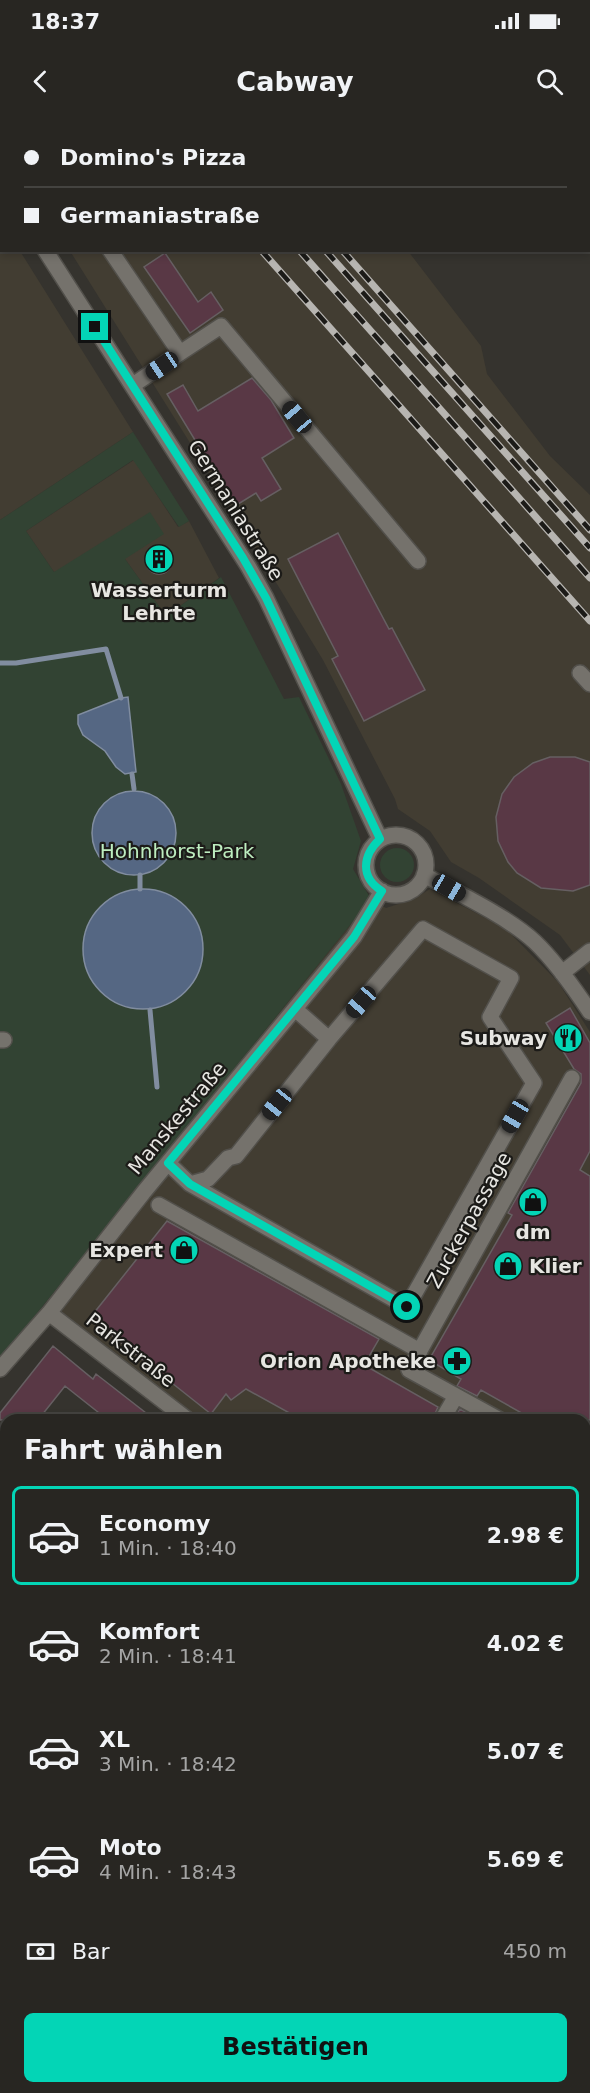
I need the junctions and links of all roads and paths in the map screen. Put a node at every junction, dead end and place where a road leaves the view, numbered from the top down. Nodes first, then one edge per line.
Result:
1 (46, 252) edge
2 (111, 252) edge
3 (180, 353) junction
4 (133, 385) junction
5 (418, 561) dead end
6 (380, 839) junction
7 (424, 875) junction
8 (382, 891) junction
9 (590, 951) edge
10 (562, 973) junction
11 (295, 1009) junction
12 (590, 1012) edge
13 (328, 1039) junction
14 (572, 1078) dead end
15 (168, 1163) junction
16 (190, 1184) junction
17 (159, 1205) dead end
18 (49, 1313) junction
19 (420, 1351) junction
20 (0, 1369) edge
21 (456, 1396) junction
22 (180, 1414) edge
23 (446, 1414) edge
24 (489, 1414) edge

1 - 4 street, Germaniastraße
2 - 3 street
3 - 4 street
3 - 5 street
4 - 6 street, Germaniastraße
6 - 7 street
6 - 8 street
7 - 8 street
7 - 10 street
8 - 11 street, Manskestraße
9 - 10 street
10 - 12 street
11 - 13 street
11 - 15 street, Manskestraße
13 - 16 street
13 - 16 street
14 - 19 street, Zuckerpassage
15 - 16 street
15 - 18 street, Manskestraße
17 - 19 street
18 - 20 street, Manskestraße
18 - 22 street, Parkstraße
19 - 21 street, Zuckerpassage
21 - 23 street
21 - 24 street, Zuckerpassage

